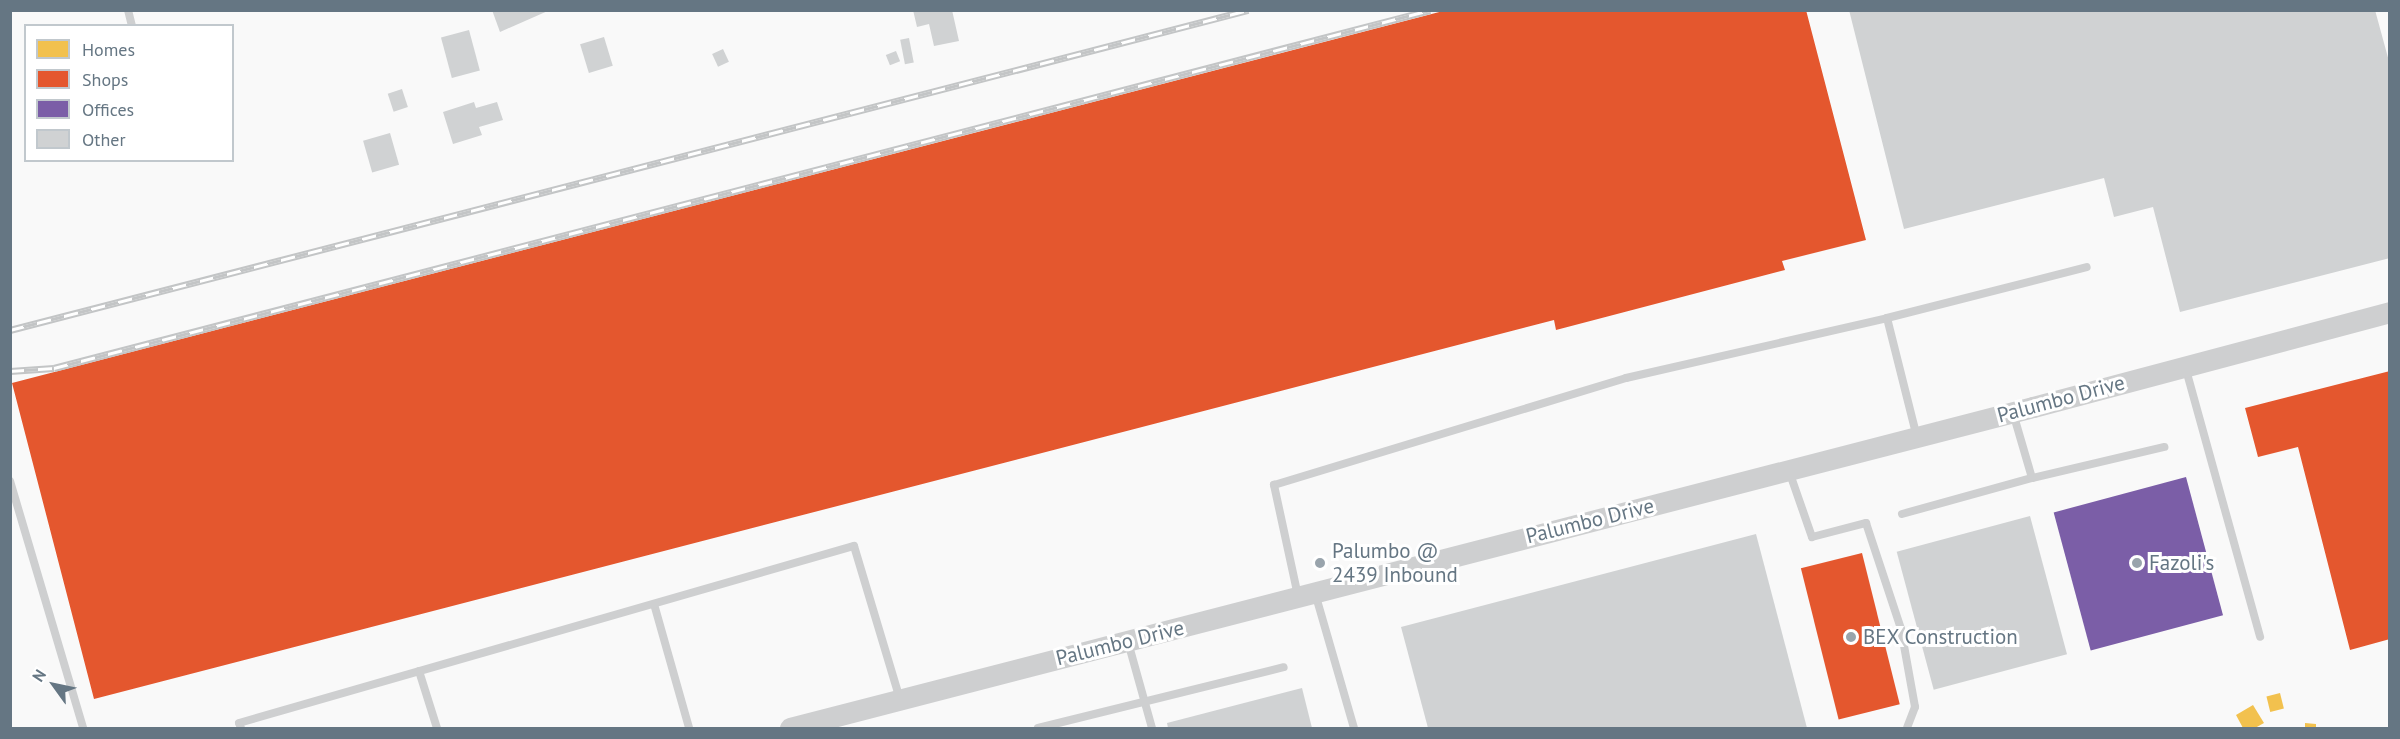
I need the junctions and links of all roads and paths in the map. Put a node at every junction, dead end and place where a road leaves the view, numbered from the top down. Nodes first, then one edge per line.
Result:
1 (2088, 267) dead end
2 (2390, 312) edge
3 (1887, 318) junction
4 (2185, 366) junction
5 (2013, 412) junction
6 (1917, 437) junction
7 (2164, 447) dead end
8 (1788, 470) junction
9 (2032, 478) junction
10 (10, 481) edge
11 (1902, 514) dead end
12 (1306, 594) junction
13 (654, 604) junction
14 (2260, 637) dead end
15 (1128, 641) junction
16 (1284, 667) dead end
17 (419, 671) junction
18 (901, 700) junction
19 (1144, 701) junction
20 (825, 724) edge
21 (83, 729) edge
22 (241, 729) edge
23 (436, 729) edge
24 (689, 729) edge
25 (790, 729) edge
26 (1038, 729) edge
27 (1152, 729) edge
28 (1354, 729) edge
29 (1907, 729) edge

1 - 3 lane
2 - 4 street, Palumbo Drive
3 - 6 lane
3 - 12 lane
4 - 5 street, Palumbo Drive
4 - 14 lane
5 - 6 street, Palumbo Drive
5 - 9 lane
6 - 8 street, Palumbo Drive
7 - 9 lane
8 - 12 street, Palumbo Drive
8 - 29 lane
9 - 11 lane
10 - 21 lane
12 - 15 street, Palumbo Drive
12 - 28 lane
13 - 17 lane
13 - 18 lane
13 - 24 lane
15 - 18 street, Palumbo Drive
15 - 19 lane
16 - 19 lane
17 - 22 lane
17 - 23 lane
18 - 20 street, Palumbo Drive
19 - 26 lane
19 - 27 lane
20 - 25 street, Palumbo Drive

